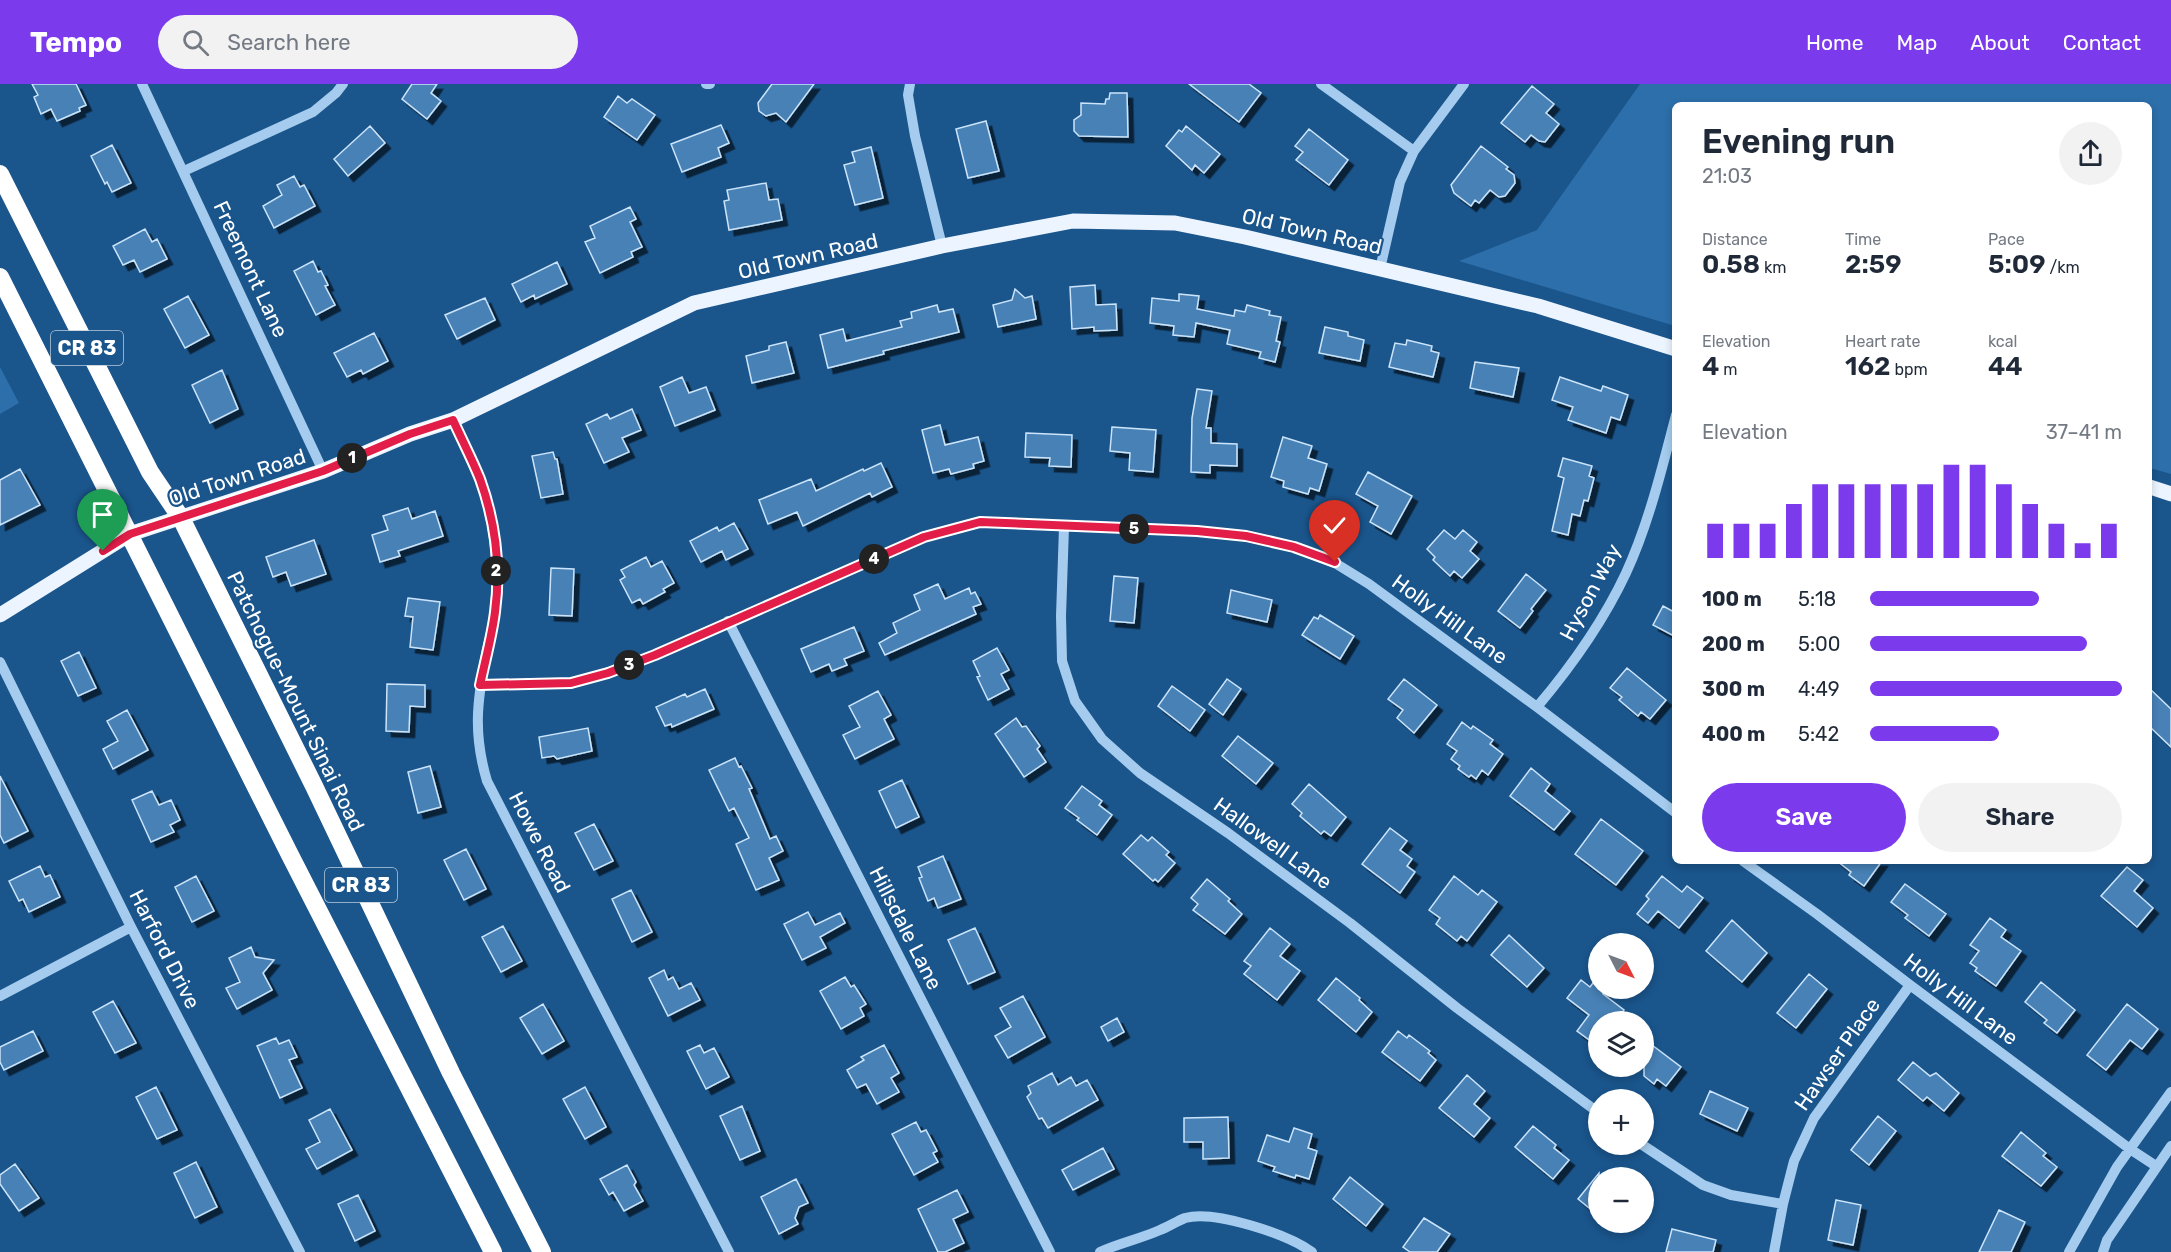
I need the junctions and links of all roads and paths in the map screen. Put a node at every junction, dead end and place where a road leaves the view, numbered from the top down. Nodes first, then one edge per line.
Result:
1 (142, 84) edge
2 (343, 84) edge
3 (910, 84) edge
4 (1322, 84) edge
5 (1464, 84) edge
6 (1414, 151) junction
7 (184, 171) junction
8 (0, 174) edge
9 (942, 246) junction
10 (1380, 268) junction
11 (0, 277) edge
12 (1672, 348) edge
13 (453, 420) junction
14 (1672, 429) edge
15 (323, 471) junction
16 (2152, 488) edge
17 (2171, 494) edge
18 (181, 518) junction
19 (1064, 527) junction
20 (130, 534) junction
21 (0, 615) edge
22 (728, 621) junction
23 (0, 662) edge
24 (480, 685) junction
25 (1537, 707) junction
26 (1672, 810) edge
27 (1747, 864) edge
28 (131, 927) junction
29 (1910, 986) junction
30 (0, 996) edge
31 (2171, 1092) edge
32 (1588, 1105) edge
33 (2171, 1146) edge
34 (2130, 1149) junction
35 (1654, 1153) edge
36 (2156, 1166) junction
37 (1783, 1204) junction
38 (300, 1252) edge
39 (493, 1252) edge
40 (542, 1252) edge
41 (729, 1252) edge
42 (1050, 1252) edge
43 (1100, 1252) edge
44 (1312, 1252) edge
45 (1774, 1252) edge
46 (2069, 1252) edge
47 (2103, 1252) edge

1 - 7 street, Freemont Lane
2 - 7 street
3 - 9 street
4 - 6 street
5 - 6 street
6 - 10 street
7 - 15 street, Freemont Lane
8 - 18 highway, Patchogue-Mount Sinai Road / CR 83
9 - 10 main road, Old Town Road
9 - 13 main road, Old Town Road
10 - 12 main road, Old Town Road
11 - 20 highway, CR 83
13 - 15 main road, Old Town Road
13 - 24 street, Howe Road
14 - 25 street, Hyson Way
15 - 18 main road, Old Town Road
16 - 17 main road
18 - 20 main road, Old Town Road
18 - 40 highway, Patchogue-Mount Sinai Road / CR 83
19 - 22 street, Holly Hill Lane
19 - 25 street, Holly Hill Lane
19 - 32 street, Hallowell Lane
20 - 21 main road, Old Town Road
20 - 39 highway, CR 83
22 - 24 street, Holly Hill Lane
22 - 42 street, Hillsdale Lane
23 - 28 street, Harford Drive
24 - 41 street, Howe Road
25 - 26 street, Holly Hill Lane
27 - 29 street, Holly Hill Lane
28 - 30 street
28 - 38 street, Harford Drive
29 - 34 street, Holly Hill Lane
29 - 37 street, Hawser Place
31 - 34 street
33 - 36 street
34 - 36 street, Holly Hill Lane
34 - 46 street
35 - 37 street
36 - 47 street
37 - 45 street, Hawser Place
43 - 44 street

